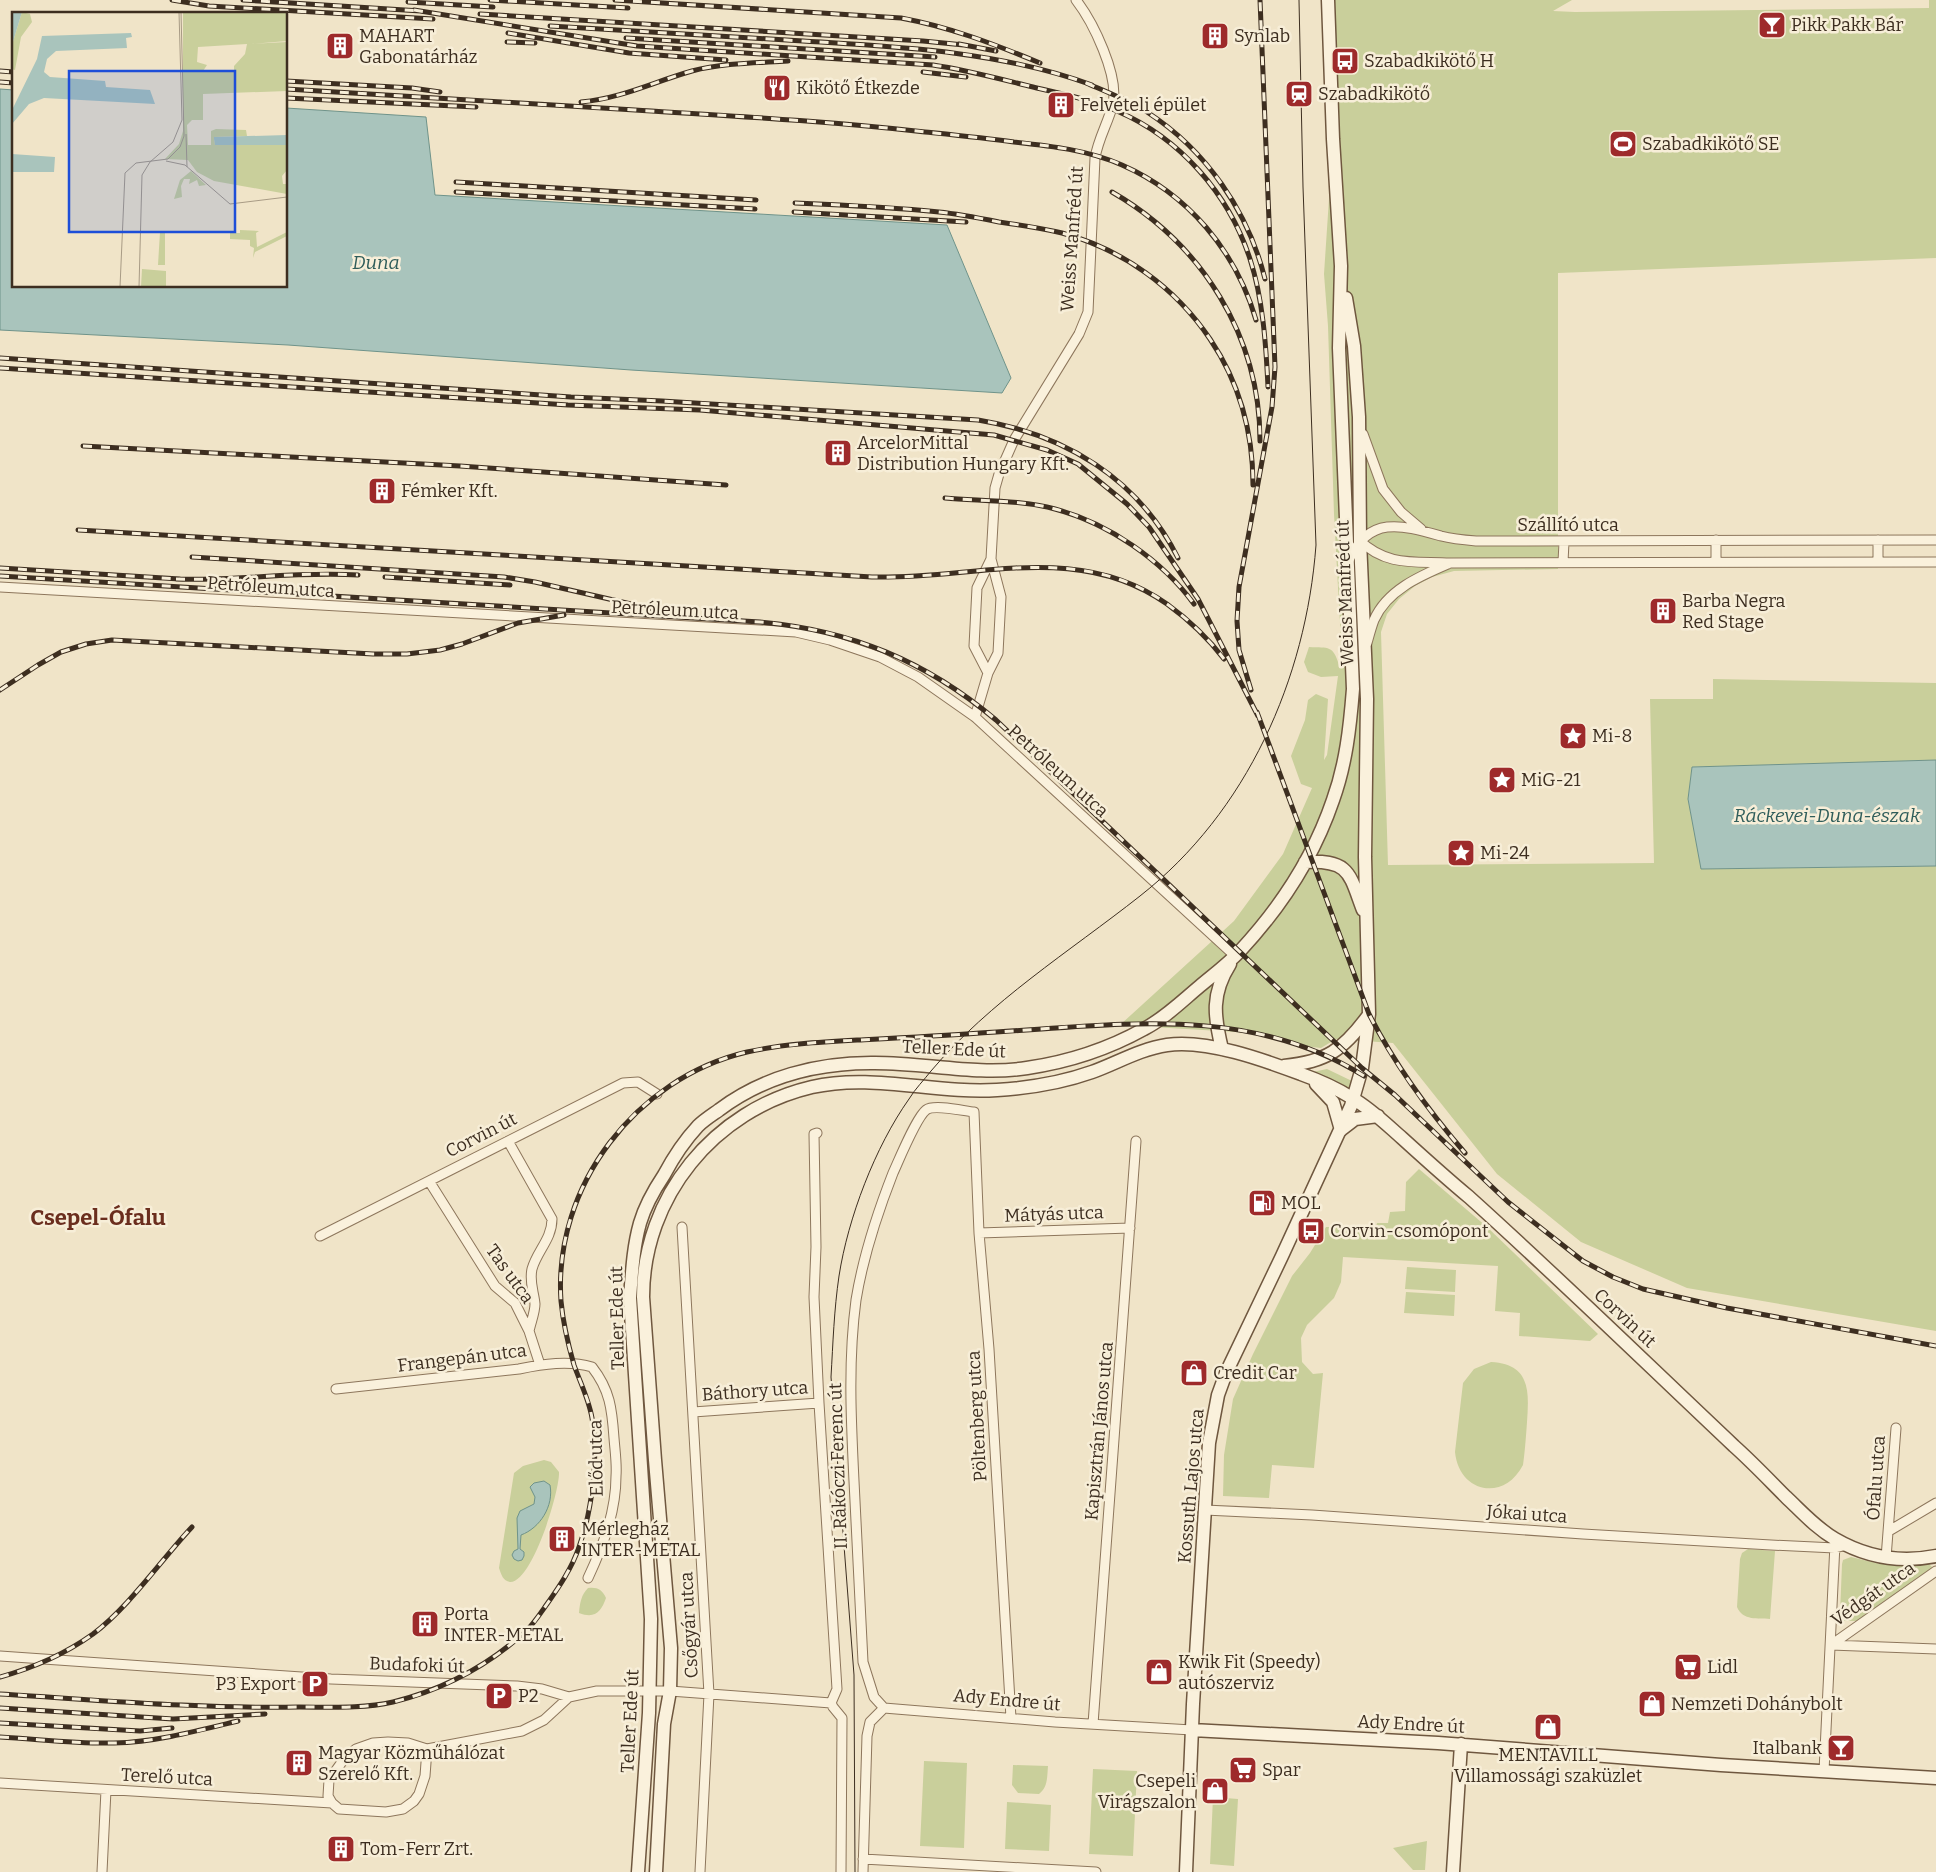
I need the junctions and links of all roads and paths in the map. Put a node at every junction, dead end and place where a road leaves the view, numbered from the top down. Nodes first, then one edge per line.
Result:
1 (1076, 0) edge
2 (1328, 0) edge
3 (1341, 266) junction
4 (1359, 418) junction
5 (1345, 514) junction
6 (1421, 529) junction
7 (1716, 540) junction
8 (1878, 540) junction
9 (1936, 540) edge
10 (1360, 541) junction
11 (1564, 542) junction
12 (991, 559) junction
13 (1348, 562) junction
14 (1564, 562) junction
15 (1716, 562) junction
16 (1878, 562) junction
17 (1936, 562) edge
18 (1450, 563) junction
19 (0, 587) edge
20 (1365, 648) junction
21 (988, 674) junction
22 (975, 717) junction
23 (1305, 862) junction
24 (1366, 920) junction
25 (1235, 956) junction
26 (1369, 1014) junction
27 (1222, 1049) junction
28 (1279, 1066) junction
29 (1360, 1073) junction
30 (1304, 1075) junction
31 (657, 1094) dead end
32 (1354, 1099) junction
33 (974, 1112) joint
34 (1378, 1116) junction
35 (1341, 1130) junction
36 (817, 1133) dead end
37 (508, 1141) junction
38 (1136, 1141) dead end
39 (429, 1181) junction
40 (682, 1227) dead end
41 (1130, 1228) junction
42 (979, 1233) junction
43 (320, 1236) dead end
44 (529, 1331) junction
45 (540, 1364) junction
46 (592, 1366) joint
47 (336, 1388) dead end
48 (819, 1403) junction
49 (692, 1412) junction
50 (1896, 1428) dead end
51 (1936, 1504) edge
52 (1205, 1510) junction
53 (1888, 1531) junction
54 (1839, 1544) junction
55 (1936, 1556) edge
56 (1886, 1558) junction
57 (1936, 1571) edge
58 (588, 1578) dead end
59 (1831, 1645) junction
60 (1936, 1648) edge
61 (0, 1656) edge
62 (649, 1691) junction
63 (670, 1691) junction
64 (709, 1694) junction
65 (569, 1697) junction
66 (831, 1703) junction
67 (884, 1708) junction
68 (1011, 1718) junction
69 (1093, 1724) junction
70 (1192, 1730) junction
71 (1461, 1744) junction
72 (428, 1749) junction
73 (1824, 1771) junction
74 (1936, 1778) edge
75 (0, 1783) edge
76 (106, 1790) junction
77 (332, 1803) junction
78 (863, 1859) junction
79 (102, 1872) edge
80 (638, 1872) edge
81 (656, 1872) edge
82 (700, 1872) edge
83 (841, 1872) edge
84 (862, 1872) edge
85 (1096, 1872) edge
86 (1186, 1872) edge
87 (1454, 1872) edge

1 - 12 street, Weiss Manfréd út
2 - 3 main road, Weiss Manfréd út
3 - 4 main road, Weiss Manfréd út
3 - 5 main road, Weiss Manfréd út
4 - 6 street, Szállító utca
4 - 10 main road, Weiss Manfréd út
5 - 10 street
5 - 13 main road, Weiss Manfréd út
6 - 10 street, Szállító utca
6 - 11 street, Szállító utca
7 - 8 street, Szállító utca
7 - 11 street, Szállító utca
7 - 15 street
8 - 9 street, Szállító utca
8 - 16 street
10 - 13 street
10 - 18 street
10 - 20 main road, Weiss Manfréd út
11 - 14 street
12 - 21 street, Weiss Manfréd út
12 - 21 street, Weiss Manfréd út
13 - 23 main road, Weiss Manfréd út
14 - 15 street
14 - 18 street
15 - 16 street
16 - 17 street
18 - 20 street
19 - 22 street, Petróleum utca
20 - 24 main road, Weiss Manfréd út
21 - 22 street, Weiss Manfréd út
22 - 25 street, Petróleum utca
23 - 24 main road, Weiss Manfréd út
23 - 25 main road, Weiss Manfréd út
24 - 26 main road, Weiss Manfréd út
25 - 27 main road
25 - 62 main road, Teller Ede út
26 - 28 main road
26 - 29 main road, Weiss Manfréd út
27 - 28 main road
27 - 63 main road, Teller Ede út
28 - 30 main road
29 - 32 main road, Kossuth Lajos utca
29 - 34 main road
30 - 32 main road
30 - 35 main road
31 - 37 street, Corvin út
32 - 34 main road
32 - 35 main road, Kossuth Lajos utca
33 - 42 street, Pöltenberg utca
33 - 67 street, II. Rákóczi Ferenc út
34 - 35 main road
34 - 54 main road, Corvin út
35 - 52 main road, Kossuth Lajos utca
36 - 48 street, II. Rákóczi Ferenc út
37 - 39 street, Corvin út
37 - 44 street
38 - 41 street, Kapisztrán János utca
39 - 43 street, Corvin út
39 - 44 street, Tas utca
40 - 49 street, Csőgyár utca
41 - 42 street, Mátyás utca
41 - 69 street, Kapisztrán János utca
42 - 68 street, Pöltenberg utca
44 - 45 street, Tas utca
45 - 46 street, Frangepán utca
45 - 47 street, Frangepán utca
46 - 58 street, Előd utca
48 - 49 street, Báthory utca
48 - 66 street, II. Rákóczi Ferenc út
49 - 64 street, Csőgyár utca
50 - 53 street, Ófalu utca
51 - 53 street
52 - 54 street, Jókai utca
52 - 70 main road, Kossuth Lajos utca
53 - 56 street, Ófalu utca
54 - 56 main road, Védgát utca
54 - 59 street, Védgát utca
55 - 56 main road, Védgát utca
57 - 59 street, Védgát utca
59 - 60 street
59 - 73 street, Védgát utca
61 - 65 street, Budafoki út
62 - 63 street, Budafoki út
62 - 65 street, Budafoki út
62 - 80 main road, Teller Ede út
63 - 64 street, Budafoki út
63 - 81 main road, Teller Ede út
64 - 66 street, Budafoki út
64 - 82 street, Csőgyár utca
65 - 72 street
66 - 83 street
67 - 68 street, Ady Endre út
67 - 78 street
68 - 69 street, Ady Endre út
69 - 70 street, Ady Endre út
70 - 71 main road, Ady Endre út
70 - 86 main road, Kossuth Lajos utca
71 - 73 main road, Ady Endre út
71 - 87 main road
72 - 77 street
72 - 77 street
73 - 74 main road, Ady Endre út
75 - 76 street, Terelő utca
76 - 77 street, Terelő utca
76 - 79 street
78 - 84 street
78 - 85 street

